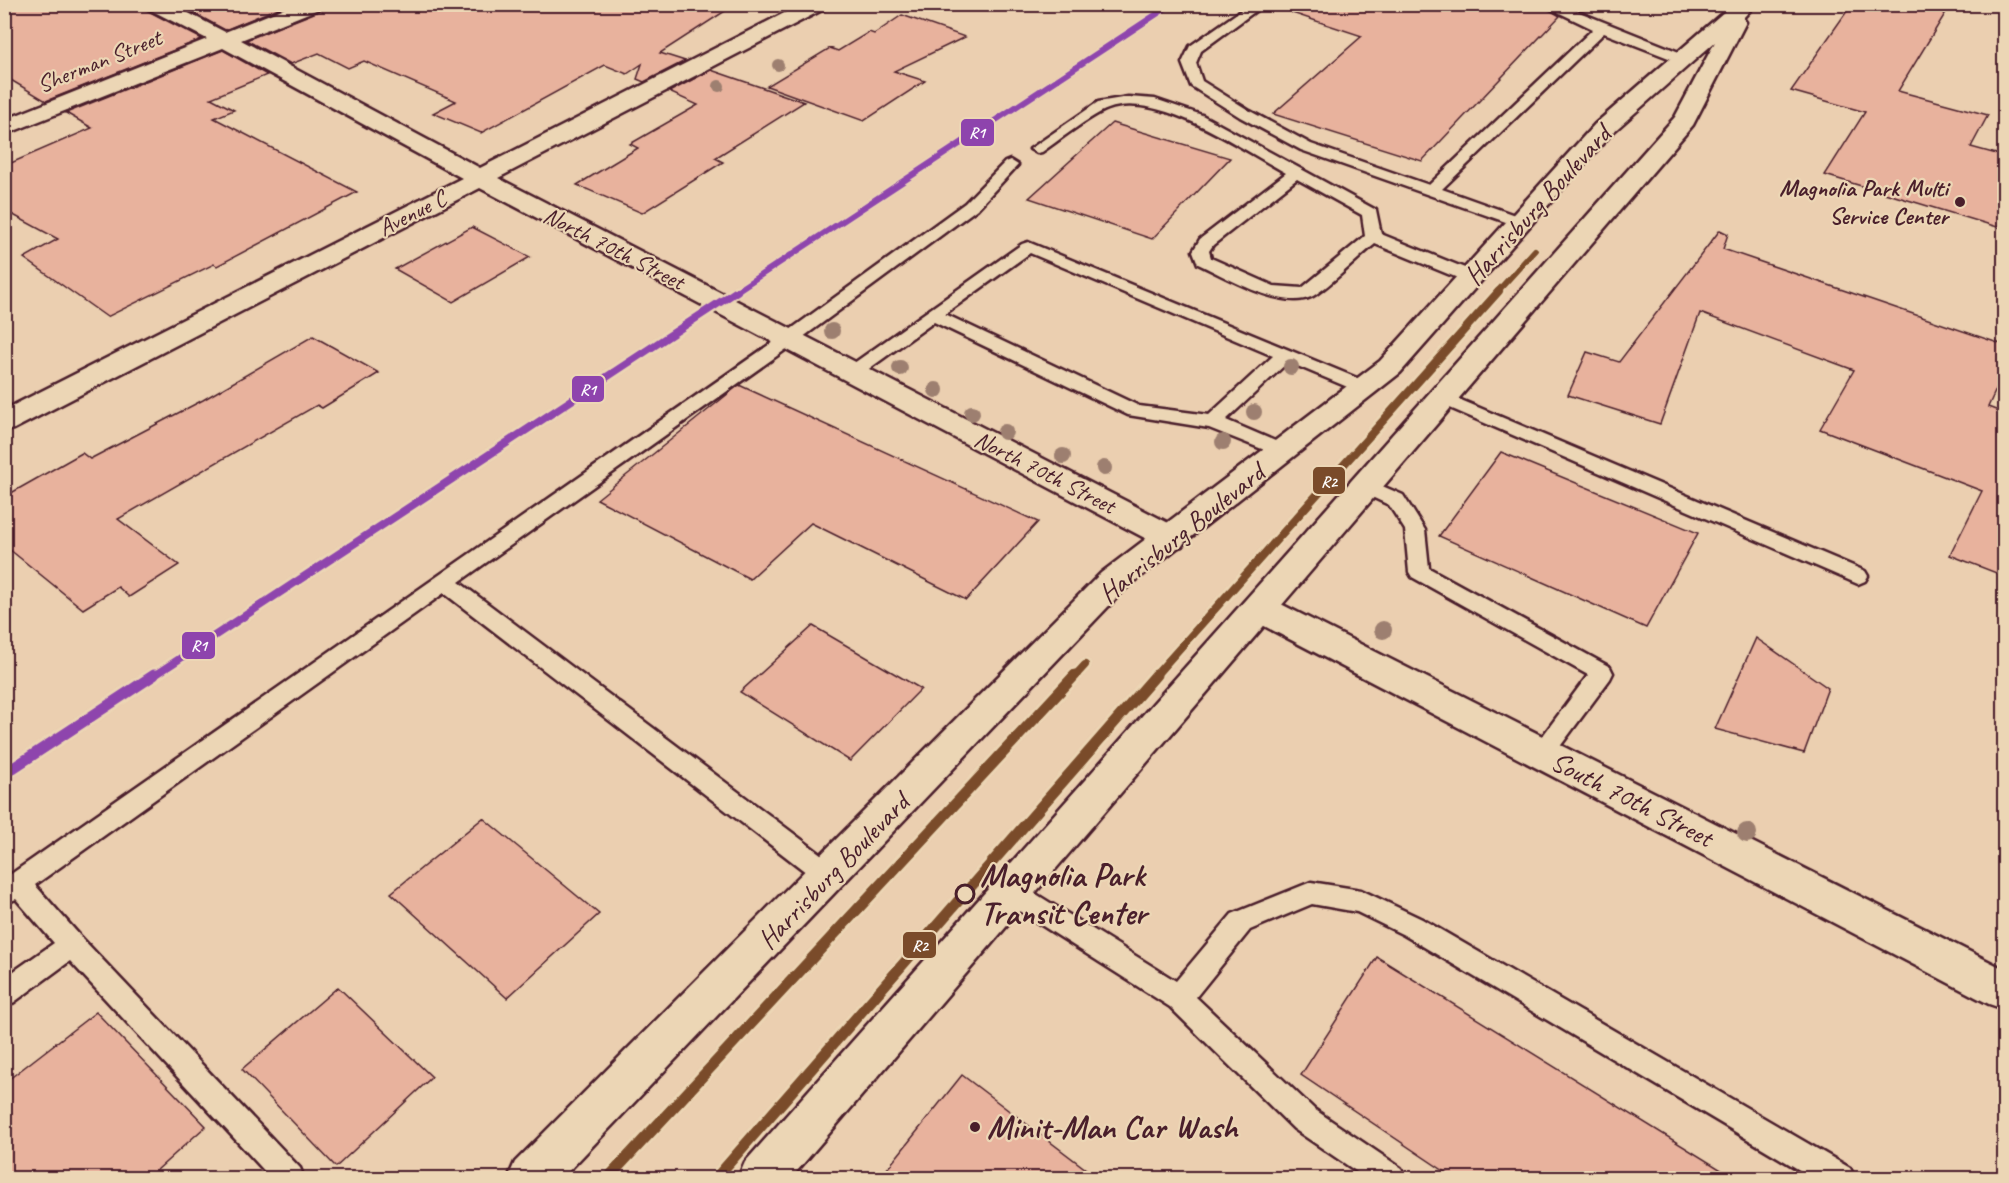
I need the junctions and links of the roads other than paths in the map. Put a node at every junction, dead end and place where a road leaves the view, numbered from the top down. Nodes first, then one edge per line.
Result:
1 (154, 4) edge
2 (314, 4) edge
3 (819, 4) edge
4 (1259, 4) edge
5 (1547, 4) edge
6 (1745, 6) edge
7 (1602, 28) junction
8 (225, 40) junction
9 (1684, 59) junction
10 (4, 128) edge
11 (1037, 149) dead end
12 (1010, 165) dead end
13 (1296, 172) junction
14 (480, 178) junction
15 (1431, 191) junction
16 (1520, 222) junction
17 (1373, 237) junction
18 (1471, 277) junction
19 (931, 314) junction
20 (789, 339) junction
21 (1286, 354) junction
22 (853, 372) junction
23 (1363, 387) junction
24 (1442, 398) junction
25 (4, 422) edge
26 (1213, 422) junction
27 (1282, 451) junction
28 (1366, 486) junction
29 (1171, 538) junction
30 (1858, 576) dead end
31 (444, 582) junction
32 (1259, 608) junction
33 (1542, 753) junction
34 (829, 874) junction
35 (11, 888) edge
36 (1011, 892) junction
37 (72, 945) junction
38 (2004, 990) edge
39 (4, 994) edge
40 (1179, 998) junction
41 (764, 1178) edge
42 (290, 1179) edge
43 (531, 1179) edge
44 (1391, 1179) edge
45 (1840, 1179) edge

1 - 8 main road, North 70th Street
2 - 8 main road, Sherman Street
3 - 14 main road, Avenue C
4 - 15 lane
5 - 7 lane
6 - 9 main road, Harrisburg Boulevard
6 - 24 main road, Harrisburg Boulevard
7 - 9 lane
7 - 15 lane
8 - 10 main road, Sherman Street
8 - 14 main road, North 70th Street
9 - 16 main road, Harrisburg Boulevard
11 - 13 lane
12 - 20 lane
13 - 17 lane
13 - 17 lane
14 - 20 main road, North 70th Street
14 - 25 main road, Avenue C
15 - 16 lane
16 - 18 main road, Harrisburg Boulevard
17 - 18 lane
18 - 23 main road, Harrisburg Boulevard
19 - 21 lane
19 - 22 lane
19 - 26 lane
20 - 22 main road, North 70th Street
20 - 31 lane
21 - 23 lane
21 - 26 lane
22 - 29 main road, North 70th Street
23 - 27 main road, Harrisburg Boulevard
24 - 28 main road, Harrisburg Boulevard
24 - 30 lane
26 - 27 lane
27 - 29 main road, Harrisburg Boulevard
28 - 32 main road, Harrisburg Boulevard
28 - 33 lane
29 - 34 main road, Harrisburg Boulevard
31 - 34 lane
31 - 35 lane
32 - 33 main road, South 70th Street
32 - 36 main road, Harrisburg Boulevard
33 - 38 main road, South 70th Street
34 - 43 main road, Harrisburg Boulevard
35 - 37 lane
36 - 40 lane
36 - 41 main road, Harrisburg Boulevard
37 - 39 lane
37 - 42 lane
40 - 44 lane
40 - 45 lane

